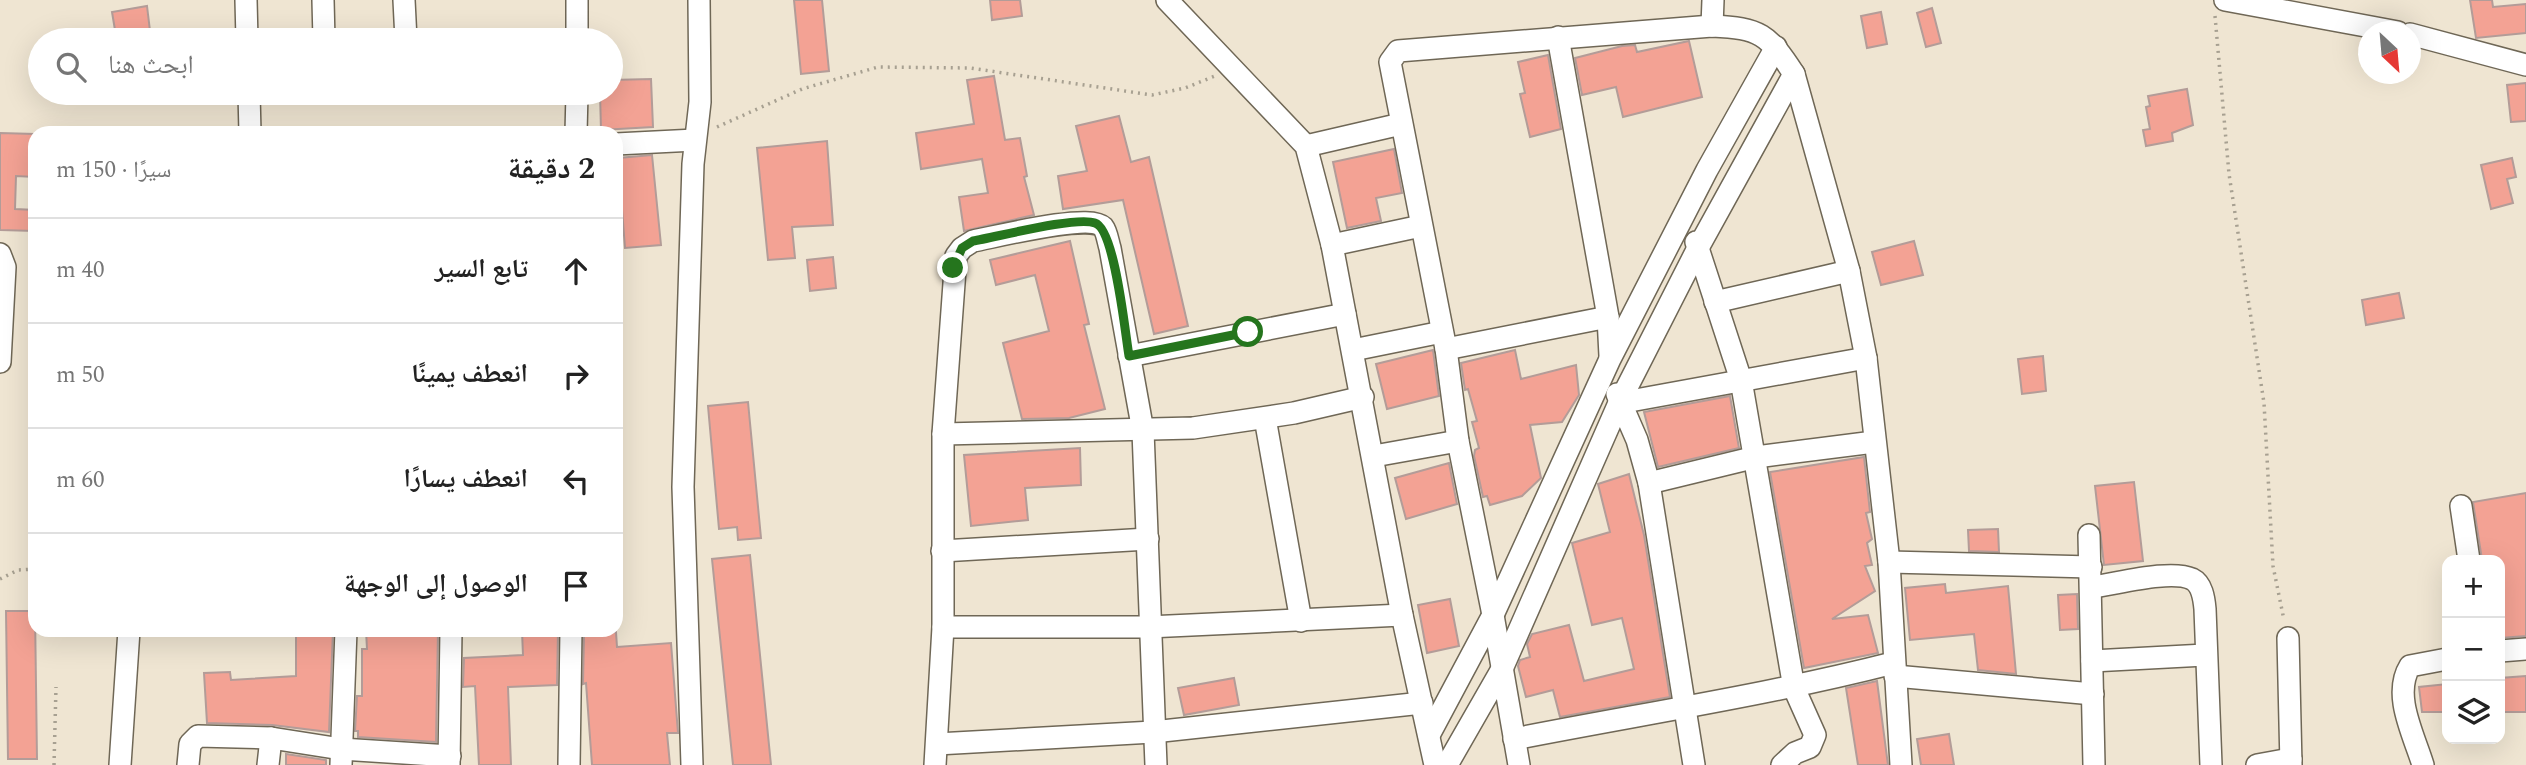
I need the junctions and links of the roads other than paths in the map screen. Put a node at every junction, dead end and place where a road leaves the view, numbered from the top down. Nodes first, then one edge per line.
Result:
1 (246, 0) edge
2 (323, 0) edge
3 (404, 0) edge
4 (577, 0) edge
5 (699, 0) edge
6 (1167, 0) edge
7 (1713, 0) edge
8 (2256, 3) edge
9 (2220, 7) edge
10 (2358, 24) edge
11 (1712, 26) junction
12 (247, 28) edge
13 (324, 28) edge
14 (405, 28) edge
15 (577, 28) edge
16 (1558, 37) junction
17 (2421, 37) edge
18 (1776, 47) junction
19 (2526, 65) edge
20 (1794, 74) junction
21 (249, 105) edge
22 (577, 105) edge
23 (1401, 124) junction
24 (250, 126) edge
25 (576, 126) edge
26 (695, 140) junction
27 (623, 144) edge
28 (1306, 146) junction
29 (1684, 214) junction
30 (1422, 226) junction
31 (1332, 245) junction
32 (1698, 248) junction
33 (0, 254) edge
34 (1849, 271) junction
35 (1715, 302) junction
36 (1345, 314) junction
37 (1608, 317) junction
38 (1444, 340) junction
39 (1353, 351) junction
40 (1129, 356) junction
41 (1866, 358) junction
42 (1610, 359) junction
43 (0, 362) edge
44 (1741, 380) junction
45 (1363, 397) junction
46 (1619, 404) junction
47 (1265, 418) junction
48 (1143, 431) junction
49 (943, 434) junction
50 (1458, 441) junction
51 (1874, 442) junction
52 (1374, 456) junction
53 (1756, 457) junction
54 (1649, 483) junction
55 (2461, 506) dead end
56 (2089, 535) dead end
57 (1148, 539) junction
58 (942, 551) junction
59 (2468, 555) edge
60 (1889, 562) junction
61 (2091, 577) junction
62 (1402, 615) junction
63 (1493, 615) junction
64 (1301, 621) junction
65 (943, 627) junction
66 (1148, 627) junction
67 (129, 637) edge
68 (346, 637) edge
69 (451, 637) edge
70 (571, 637) edge
71 (2288, 638) road end
72 (2526, 649) edge
73 (2505, 651) edge
74 (2205, 654) junction
75 (2092, 660) junction
76 (2442, 661) edge
77 (1502, 669) junction
78 (1894, 670) junction
79 (1794, 688) junction
80 (2093, 694) junction
81 (1422, 703) junction
82 (1686, 705) junction
83 (1153, 732) junction
84 (1429, 734) junction
85 (271, 738) junction
86 (1514, 739) junction
87 (936, 754) edge
88 (341, 757) edge
89 (449, 760) edge
90 (2291, 762) edge
91 (120, 765) edge
92 (188, 765) edge
93 (268, 765) edge
94 (569, 765) edge
95 (692, 765) edge
96 (1156, 765) edge
97 (1435, 765) edge
98 (1447, 765) edge
99 (1519, 765) edge
100 (1694, 765) edge
101 (1782, 765) edge
102 (1901, 765) edge
103 (2094, 765) edge
104 (2211, 765) edge
105 (2258, 765) edge
106 (2423, 765) edge

1 - 12 street
2 - 13 street
3 - 14 street
4 - 15 street
5 - 26 street
6 - 28 street
7 - 11 street
8 - 9 street
8 - 10 street
11 - 16 street
11 - 18 street
16 - 23 street
16 - 37 street
17 - 19 street
18 - 20 street
18 - 29 street
20 - 32 street
20 - 34 street
21 - 24 street
22 - 25 street
23 - 28 street
23 - 30 street
26 - 27 street
26 - 95 street
28 - 31 street
29 - 32 street
29 - 42 street
30 - 31 street
30 - 38 street
31 - 36 street
32 - 35 street
32 - 46 street
33 - 43 street
34 - 35 street
34 - 41 street
35 - 44 street
36 - 39 street
36 - 40 street
37 - 38 street
37 - 42 street
38 - 39 street
38 - 50 street
39 - 45 street
40 - 48 street
40 - 49 street
41 - 44 street
41 - 51 street
42 - 46 street
42 - 63 street
44 - 46 street
44 - 53 street
45 - 47 street
45 - 52 street
46 - 54 street
46 - 77 street
47 - 48 street
47 - 64 street
48 - 49 street
48 - 57 street
49 - 58 street
50 - 52 street
50 - 63 street
51 - 53 street
51 - 60 street
52 - 62 street
53 - 54 street
53 - 79 street
54 - 82 street
55 - 59 street
56 - 61 street
57 - 58 street
57 - 66 street
58 - 65 street
60 - 61 street
60 - 78 street
61 - 74 street
61 - 75 street
62 - 64 street
62 - 81 street
63 - 77 street
63 - 84 street
64 - 66 street
65 - 66 street
65 - 87 street
66 - 83 street
67 - 91 street
68 - 88 street
69 - 89 street
70 - 94 street
71 - 90 street
72 - 73 street
74 - 75 street
74 - 104 street
75 - 80 street
76 - 106 street
77 - 86 street
77 - 98 street
78 - 79 street
78 - 80 street
78 - 102 street
79 - 82 street
79 - 101 street
80 - 103 street
81 - 83 street
81 - 84 street
82 - 86 street
82 - 100 street
83 - 87 street
83 - 96 street
84 - 97 street
85 - 88 street
85 - 92 street
85 - 93 street
86 - 99 street
88 - 89 street
90 - 105 street

